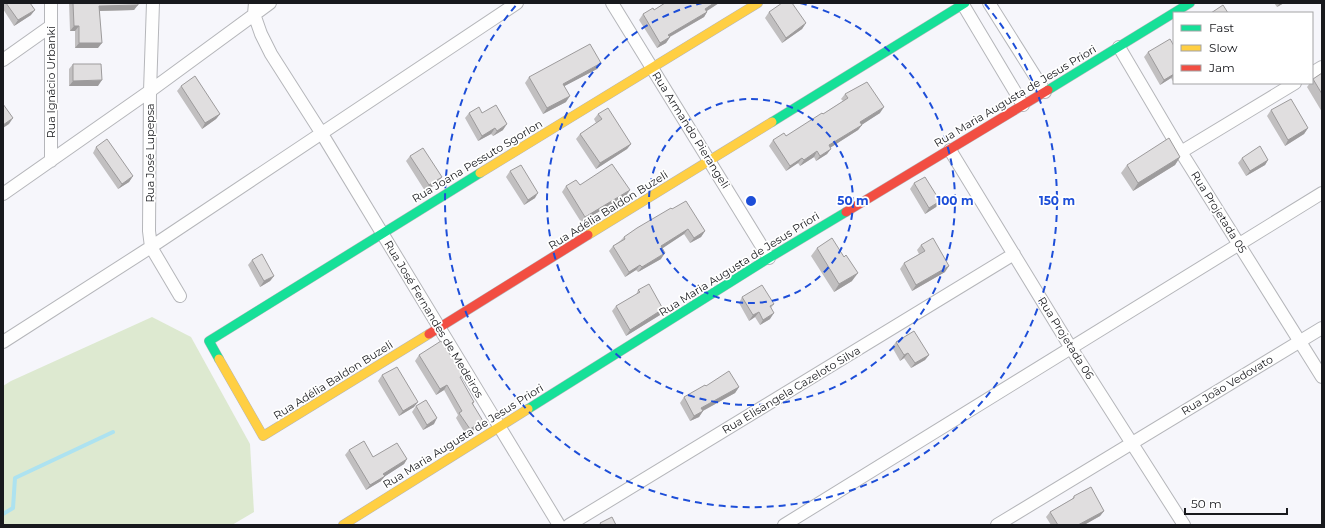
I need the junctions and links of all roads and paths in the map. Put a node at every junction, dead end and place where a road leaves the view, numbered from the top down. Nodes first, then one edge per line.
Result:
1 (51, 3) edge
2 (153, 3) edge
3 (270, 3) edge
4 (517, 3) edge
5 (612, 3) edge
6 (758, 3) edge
7 (964, 3) edge
8 (989, 3) edge
9 (1190, 3) edge
10 (255, 8) edge
11 (1175, 12) edge
12 (1173, 14) edge
13 (52, 26) junction
14 (1119, 47) junction
15 (3, 60) edge
16 (1322, 67) edge
17 (653, 68) junction
18 (1313, 72) edge
19 (1293, 84) edge
20 (150, 91) junction
21 (1045, 92) junction
22 (1023, 105) junction
23 (322, 134) junction
24 (950, 150) junction
25 (1181, 152) junction
26 (51, 160) junction
27 (710, 160) junction
28 (1322, 193) edge
29 (3, 194) edge
30 (382, 233) junction
31 (1239, 244) junction
32 (151, 247) junction
33 (1014, 254) junction
34 (769, 258) junction
35 (180, 296) dead end
36 (440, 328) junction
37 (1322, 328) edge
38 (1300, 341) junction
39 (3, 342) edge
40 (1071, 348) junction
41 (1322, 377) edge
42 (500, 427) junction
43 (264, 436) joint
44 (1132, 442) junction
45 (343, 525) edge
46 (559, 525) edge
47 (569, 525) edge
48 (784, 525) edge
49 (997, 525) edge
50 (1184, 525) edge

1 - 13 street, Rua Ignácio Urbanki
2 - 20 street, Rua José Lupepsa
3 - 10 street
4 - 23 street
5 - 17 street, Rua Armando Pierangeli
6 - 17 street, Rua Joana Pessuto Sgorlon
7 - 22 street
7 - 27 street, Rua Adélia Baldon Buzeli
8 - 21 street
9 - 11 street, Rua Maria Augusta de Jesus Priori
10 - 20 street
10 - 23 street, Rua José Fernandes de Medeiros
12 - 14 street, Rua Maria Augusta de Jesus Priori
13 - 15 street
13 - 26 street, Rua Ignácio Urbanki
14 - 21 street, Rua Maria Augusta de Jesus Priori
14 - 25 street, Rua Projetada 05
16 - 18 street
17 - 27 street, Rua Armando Pierangeli
17 - 30 street, Rua Joana Pessuto Sgorlon
19 - 25 street
20 - 26 street
20 - 32 street, Rua José Lupepsa
21 - 22 street, Rua Maria Augusta de Jesus Priori
22 - 24 street, Rua Maria Augusta de Jesus Priori
23 - 30 street, Rua José Fernandes de Medeiros
23 - 32 street
24 - 33 street, Rua Projetada 06
24 - 34 street, Rua Maria Augusta de Jesus Priori
25 - 31 street, Rua Projetada 05
26 - 29 street
27 - 34 street, Rua Armando Pierangeli
27 - 36 street, Rua Adélia Baldon Buzeli
28 - 31 street
30 - 36 street, Rua José Fernandes de Medeiros
30 - 43 street, Rua Joana Pessuto Sgorlon
31 - 38 street, Rua Projetada 05
31 - 40 street
32 - 35 street, Rua José Lupepsa
32 - 39 street
33 - 40 street, Rua Projetada 06
33 - 47 street, Rua Elisangela Cazeloto Silva
34 - 42 street, Rua Maria Augusta de Jesus Priori
36 - 42 street, Rua José Fernandes de Medeiros
36 - 43 street, Rua Adélia Baldon Buzeli
37 - 38 street, Rua João Vedovato
38 - 41 street, Rua Projetada 05
38 - 44 street, Rua João Vedovato
40 - 44 street, Rua Projetada 06
40 - 48 street
42 - 45 street, Rua Maria Augusta de Jesus Priori
42 - 46 street, Rua José Fernandes de Medeiros
44 - 49 street, Rua João Vedovato
44 - 50 street, Rua Projetada 06

